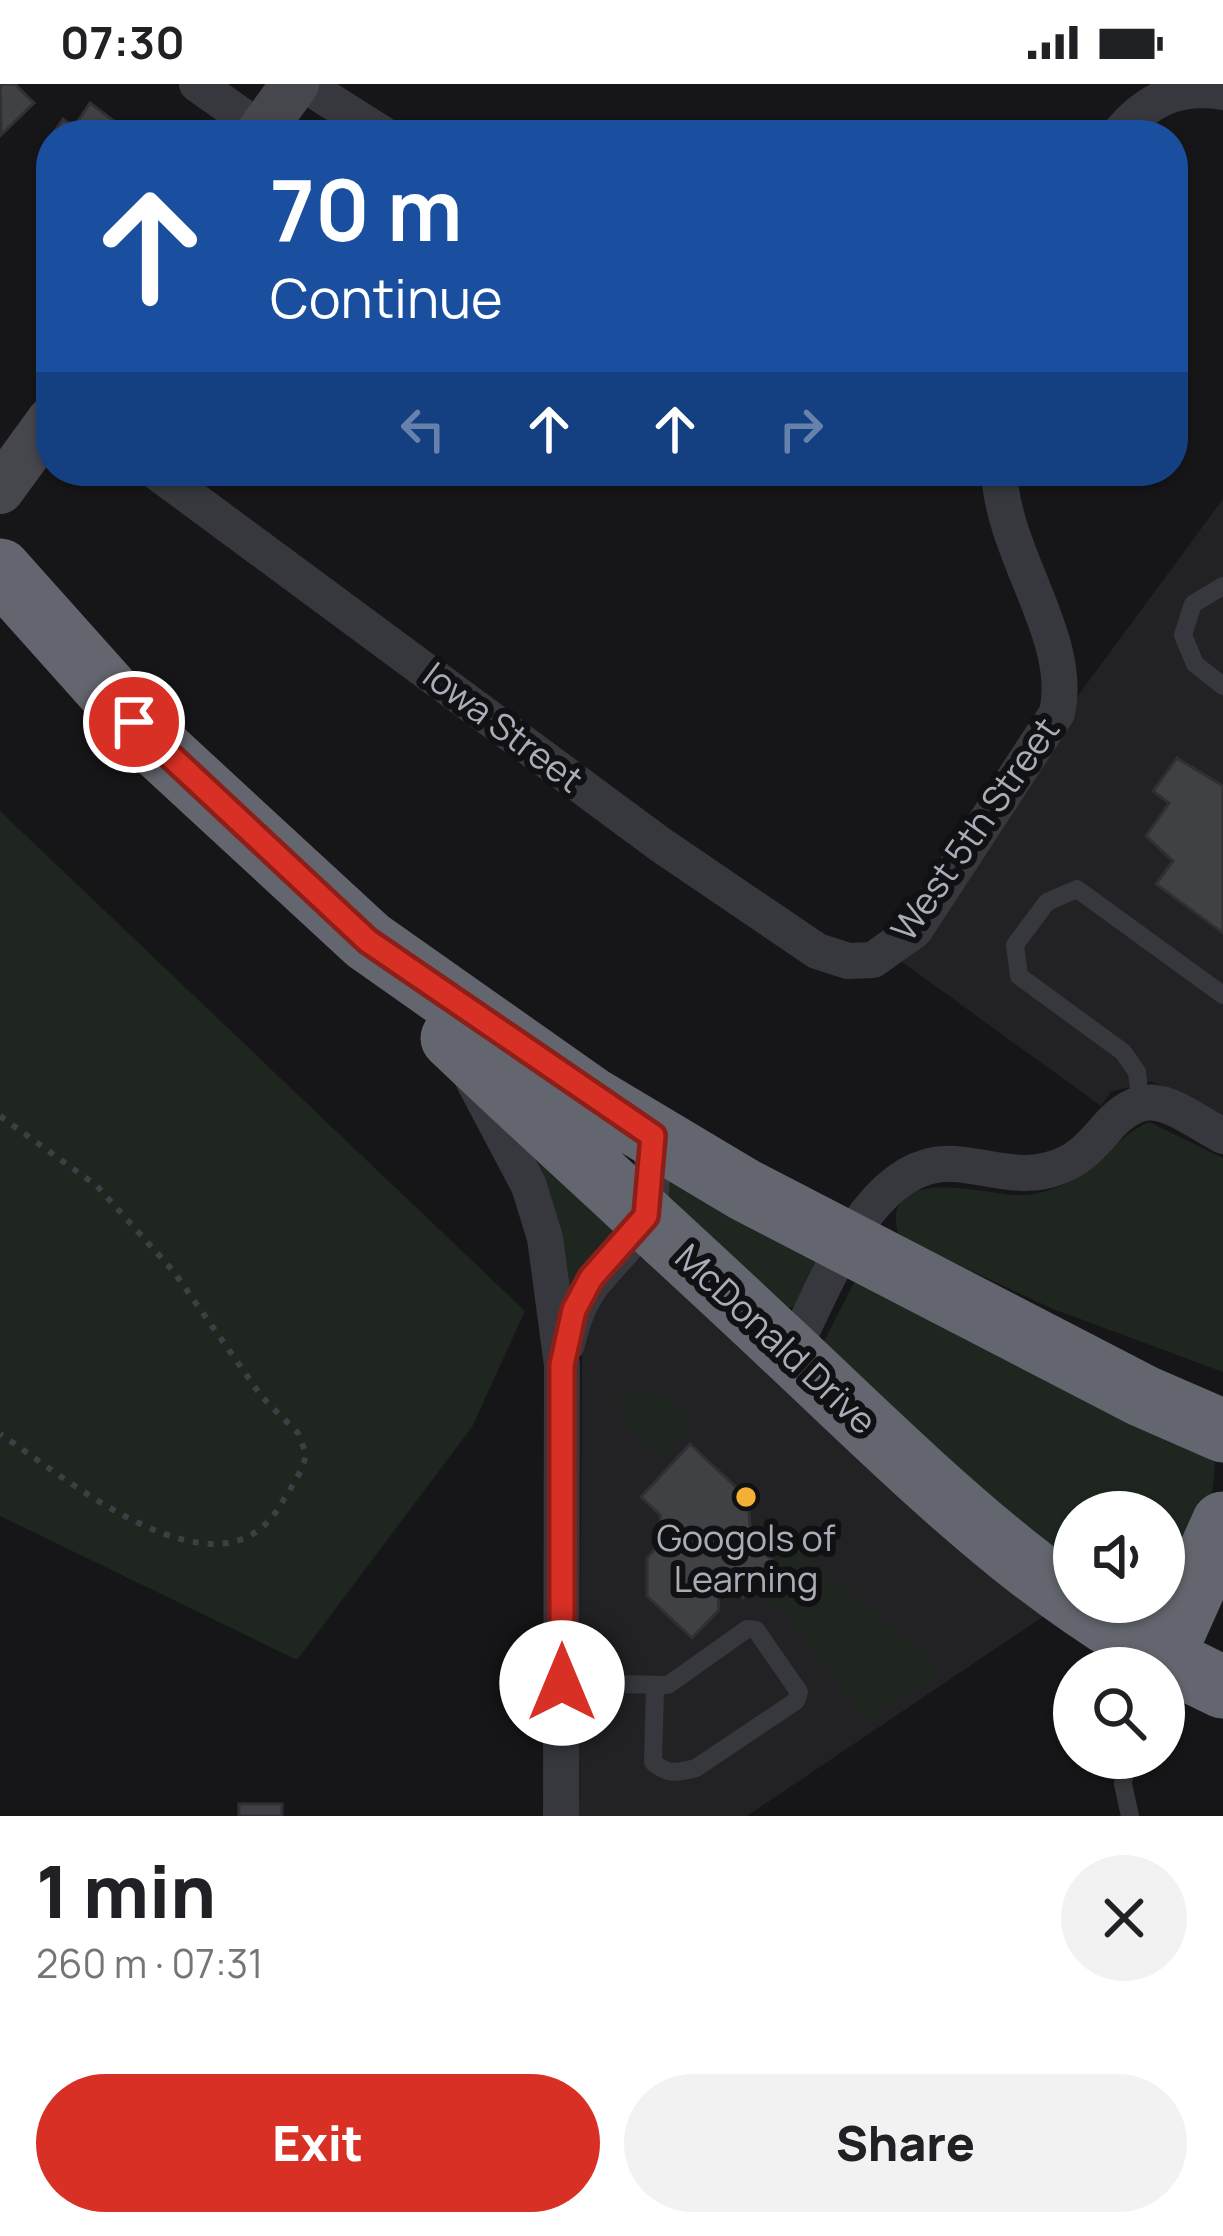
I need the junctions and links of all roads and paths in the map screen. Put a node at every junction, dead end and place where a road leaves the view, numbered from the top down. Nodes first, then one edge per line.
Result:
1 (197, 84) edge
2 (300, 84) edge
3 (1223, 92) edge
4 (243, 120) edge
5 (271, 120) edge
6 (359, 120) edge
7 (1135, 120) edge
8 (36, 440) edge
9 (174, 486) edge
10 (1002, 486) edge
11 (0, 490) edge
12 (0, 570) edge
13 (1223, 586) edge
14 (1223, 686) edge
15 (368, 941) junction
16 (862, 961) joint
17 (1223, 995) edge
18 (449, 1034) junction
19 (1140, 1100) junction
20 (0, 1116) edge
21 (653, 1136) junction
22 (1223, 1136) edge
23 (646, 1216) junction
24 (848, 1247) junction
25 (1042, 1340) junction
26 (791, 1353) junction
27 (562, 1365) junction
28 (1223, 1395) edge
29 (1223, 1431) edge
30 (0, 1434) edge
31 (1223, 1523) edge
32 (1137, 1647) edge
33 (1168, 1647) edge
34 (1185, 1673) edge
35 (562, 1683) junction
36 (1223, 1687) edge
37 (655, 1688) junction
38 (1124, 1779) edge
39 (561, 1816) edge
40 (1130, 1816) edge

1 - 4 street
2 - 5 street
2 - 6 street
3 - 7 street
8 - 11 street
9 - 16 street, Iowa Street
10 - 16 street, West 5th Street
12 - 15 highway, McDonald Drive
13 - 14 lane
15 - 18 highway, McDonald Drive
15 - 21 highway, McDonald Drive
17 - 19 lane
18 - 23 highway, McDonald Drive
18 - 27 street
19 - 22 street
19 - 24 street
20 - 30 path
21 - 23 street
21 - 24 highway, McDonald Drive
23 - 26 highway, McDonald Drive
23 - 27 street
24 - 25 highway, McDonald Drive
24 - 26 street
25 - 28 highway
25 - 29 highway, McDonald Drive
26 - 32 highway, McDonald Drive
27 - 35 street
31 - 33 highway
34 - 36 highway, McDonald Drive
35 - 37 lane
35 - 39 street
37 - 37 lane
38 - 40 lane

